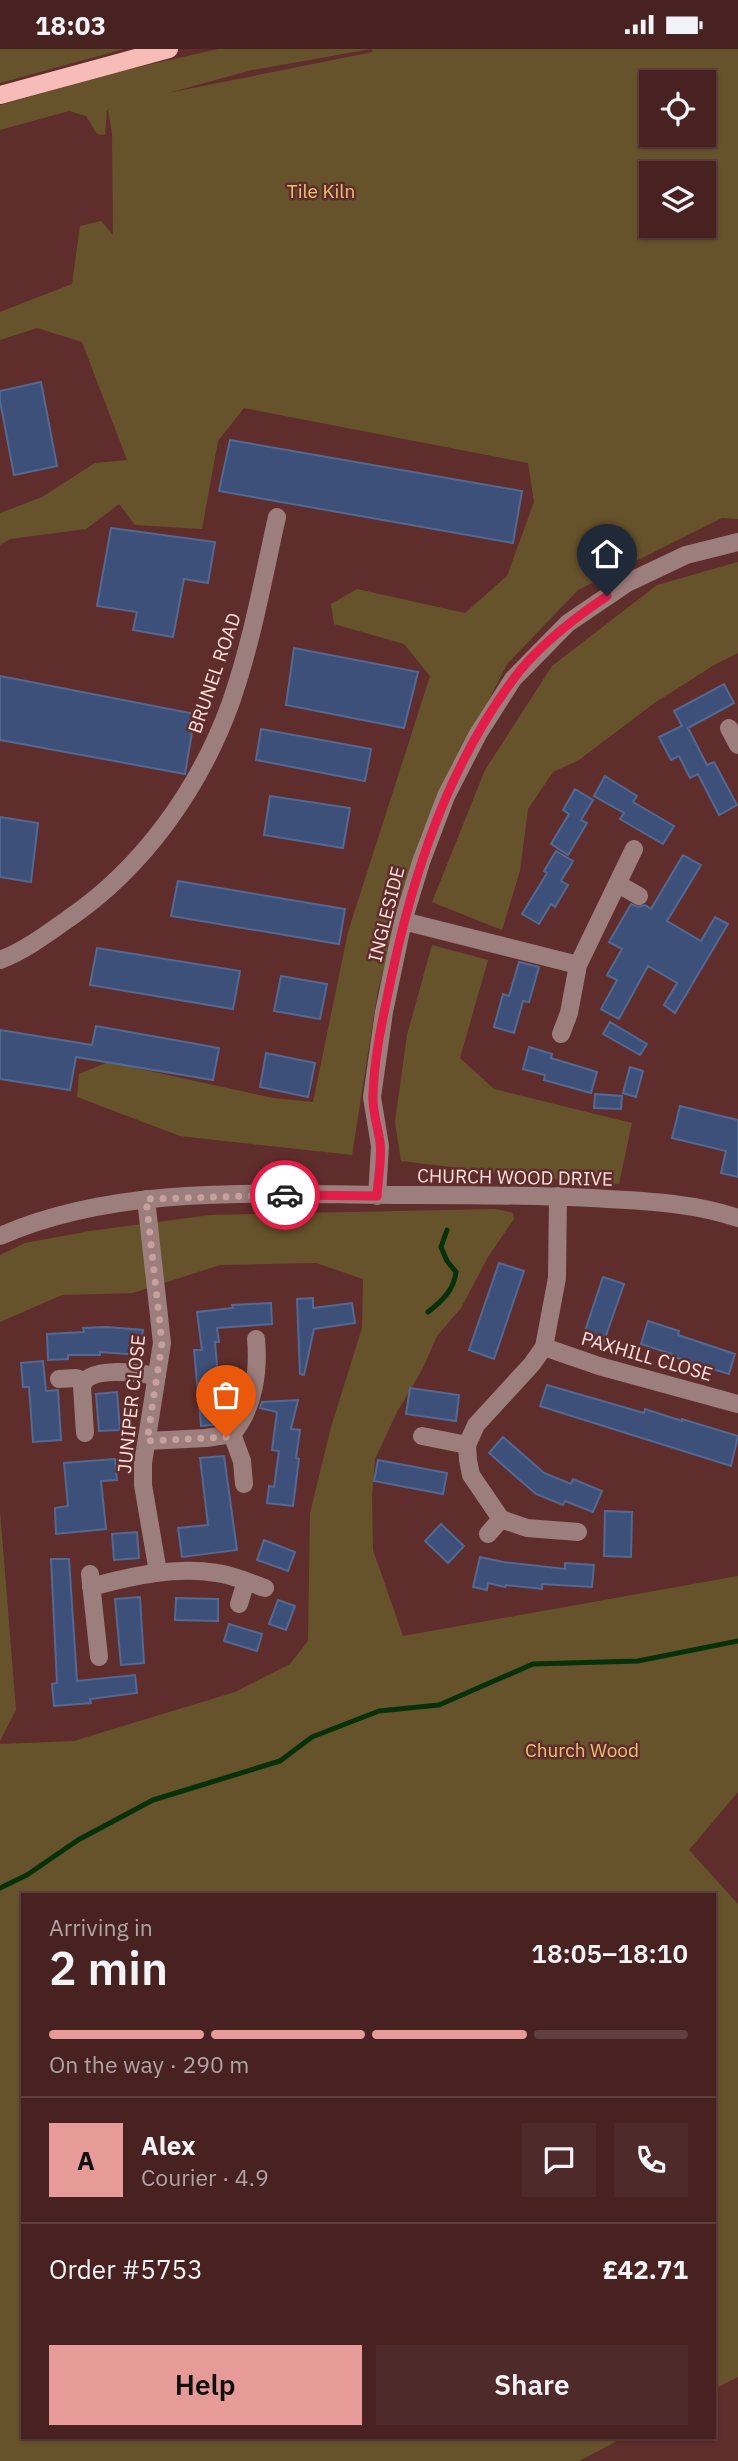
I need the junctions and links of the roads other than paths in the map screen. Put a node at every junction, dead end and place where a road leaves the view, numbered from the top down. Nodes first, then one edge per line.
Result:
1 (169, 49) edge
2 (0, 95) edge
3 (277, 517) dead end
4 (738, 542) edge
5 (729, 728) dead end
6 (738, 745) edge
7 (634, 849) dead end
8 (618, 884) junction
9 (639, 896) dead end
10 (403, 921) junction
11 (0, 960) edge
12 (578, 965) junction
13 (561, 1034) dead end
14 (377, 1196) junction
15 (558, 1196) junction
16 (146, 1199) junction
17 (738, 1218) edge
18 (0, 1236) edge
19 (256, 1339) dead end
20 (544, 1347) junction
21 (157, 1375) junction
22 (59, 1380) dead end
23 (84, 1381) junction
24 (738, 1404) edge
25 (85, 1433) dead end
26 (232, 1434) junction
27 (422, 1436) dead end
28 (147, 1441) junction
29 (467, 1445) junction
30 (244, 1484) dead end
31 (501, 1519) junction
32 (579, 1532) dead end
33 (488, 1534) dead end
34 (159, 1572) junction
35 (246, 1581) junction
36 (265, 1588) dead end
37 (239, 1604) dead end
38 (99, 1657) dead end

1 - 2 main road
3 - 11 street, BRUNEL ROAD
4 - 10 street, INGLESIDE
5 - 6 street
7 - 8 street
8 - 9 street
8 - 12 street
10 - 12 street
10 - 14 street, INGLESIDE
12 - 13 street
14 - 15 street, CHURCH WOOD DRIVE
14 - 16 street, CHURCH WOOD DRIVE
15 - 17 street, CHURCH WOOD DRIVE
15 - 20 street
16 - 18 street, CHURCH WOOD DRIVE
16 - 21 street, JUNIPER CLOSE
19 - 26 street
20 - 24 street, PAXHILL CLOSE
20 - 29 street
21 - 23 street
21 - 28 street, JUNIPER CLOSE
22 - 23 street
23 - 25 street
26 - 28 street
26 - 30 street
27 - 29 street
28 - 34 street, JUNIPER CLOSE
29 - 31 street
31 - 32 street
31 - 33 street
34 - 35 street
34 - 38 street
35 - 36 street
35 - 37 street

